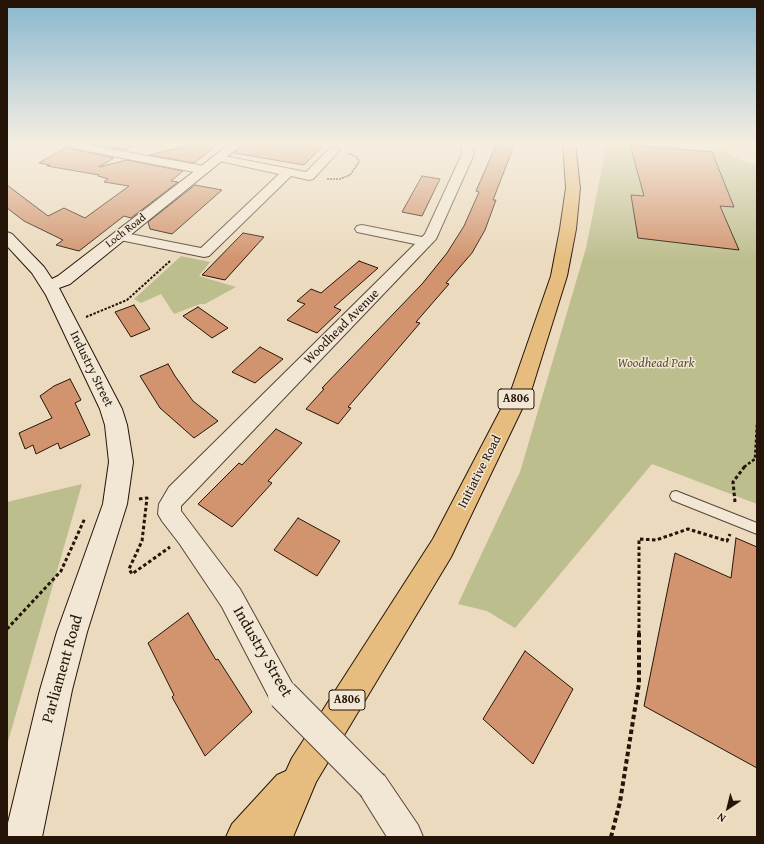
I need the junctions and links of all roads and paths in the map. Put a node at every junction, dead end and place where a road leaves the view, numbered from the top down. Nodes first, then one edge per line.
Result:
1 (188, 182) edge
2 (277, 182) edge
3 (456, 182) edge
4 (573, 182) edge
5 (362, 229) dead end
6 (120, 236) junction
7 (7, 237) edge
8 (426, 242) junction
9 (183, 248) junction
10 (50, 286) junction
11 (69, 323) junction
12 (757, 426) edge
13 (177, 494) joint
14 (676, 496) dead end
15 (115, 504) junction
16 (736, 520) junction
17 (757, 529) edge
18 (187, 535) junction
19 (7, 629) edge
20 (304, 770) junction
21 (23, 837) edge
22 (245, 837) edge
23 (274, 837) edge
24 (406, 837) edge
25 (611, 837) edge

1 - 6 main road, Loch Road
2 - 9 street
3 - 8 street, Woodhead Avenue
4 - 20 main road, Initiative Road / A806
5 - 8 street
6 - 9 street
6 - 10 main road, Loch Road
7 - 10 main road, Industry Street
8 - 13 street, Woodhead Avenue
9 - 11 path
10 - 11 main road, Industry Street
11 - 15 main road, Industry Street
12 - 16 path
13 - 18 street, Industry Street
14 - 16 lane
15 - 18 path
15 - 19 path
15 - 21 main road, Parliament Road
16 - 17 lane
16 - 25 path
18 - 24 street, Industry Street, bridge
20 - 22 main road, A806
20 - 23 main road, A806

